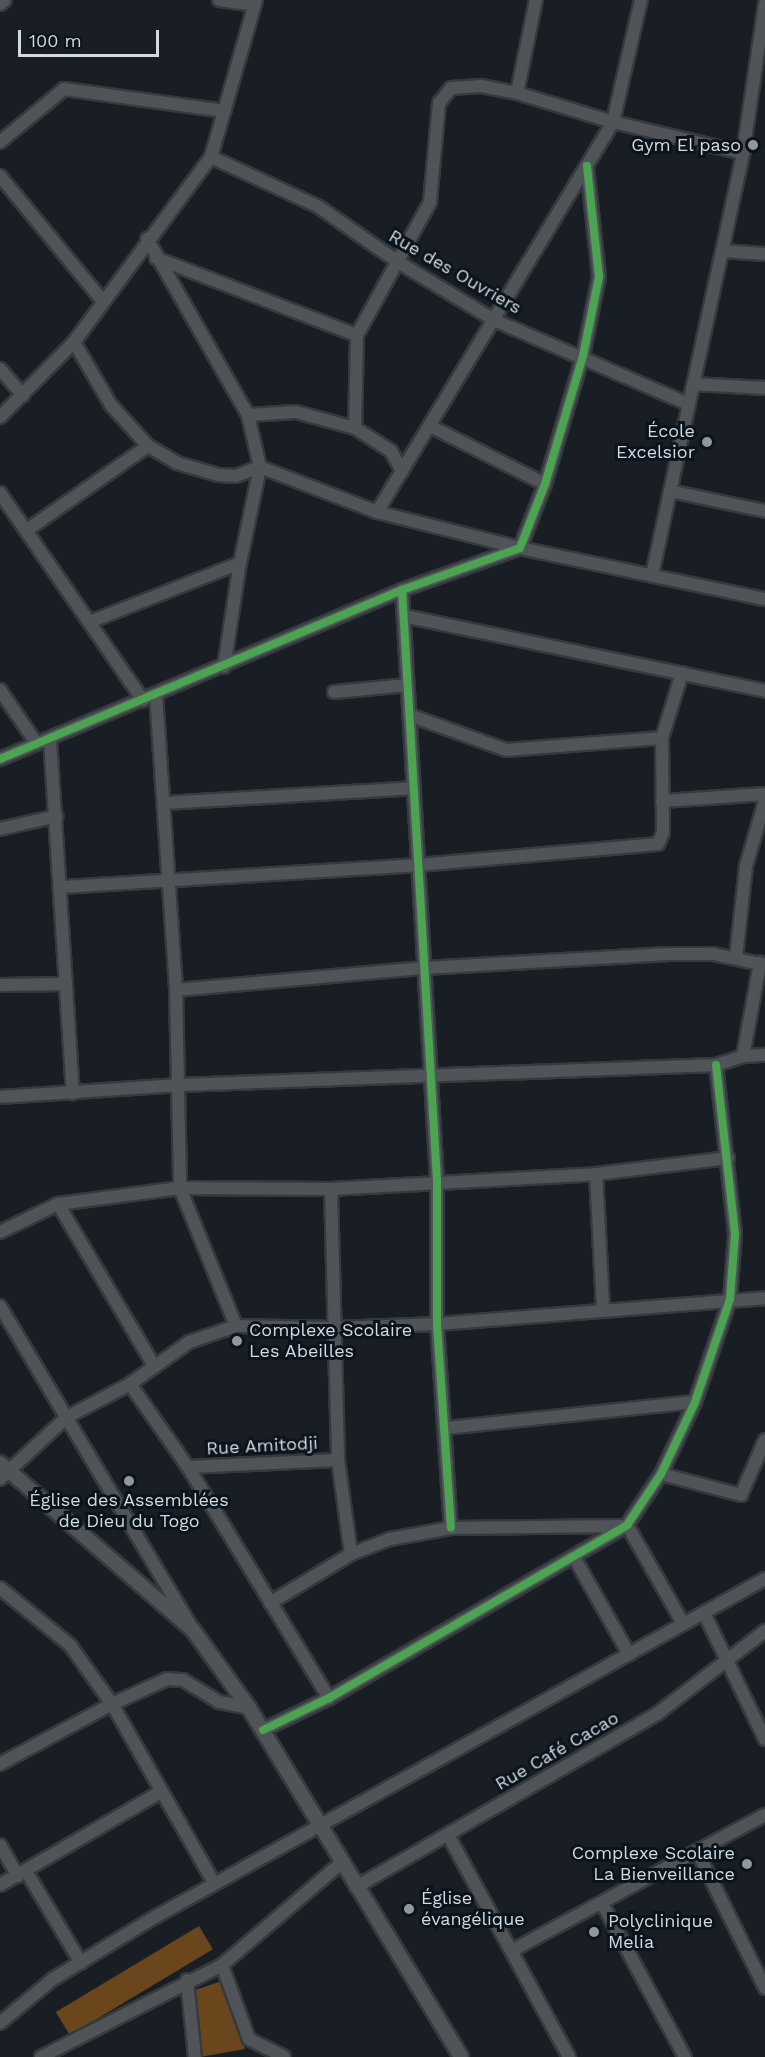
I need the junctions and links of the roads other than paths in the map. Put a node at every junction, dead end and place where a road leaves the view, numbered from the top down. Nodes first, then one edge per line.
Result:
1 (5, 0) edge
2 (219, 0) edge
3 (536, 0) edge
4 (641, 0) edge
5 (255, 3) edge
6 (0, 4) edge
7 (765, 4) edge
8 (764, 31) edge
9 (517, 93) junction
10 (225, 111) junction
11 (613, 122) junction
12 (0, 141) edge
13 (743, 153) junction
14 (212, 157) junction
15 (587, 166) junction
16 (0, 176) edge
17 (147, 239) junction
18 (722, 250) junction
19 (765, 254) edge
20 (156, 258) junction
21 (398, 262) junction
22 (102, 300) junction
23 (494, 320) junction
24 (357, 335) junction
25 (74, 342) junction
26 (584, 356) junction
27 (0, 369) edge
28 (693, 384) junction
29 (765, 388) edge
30 (23, 395) junction
31 (688, 404) junction
32 (248, 415) junction
33 (0, 417) edge
34 (430, 426) junction
35 (355, 428) junction
36 (148, 446) junction
37 (260, 467) junction
38 (402, 471) junction
39 (545, 484) junction
40 (670, 491) junction
41 (0, 493) edge
42 (765, 511) edge
43 (377, 512) junction
44 (27, 530) junction
45 (519, 548) junction
46 (240, 563) junction
47 (652, 575) junction
48 (402, 590) junction
49 (765, 599) edge
50 (404, 616) junction
51 (92, 621) junction
52 (224, 667) junction
53 (682, 673) junction
54 (408, 685) junction
55 (0, 690) edge
56 (765, 691) edge
57 (334, 692) dead end
58 (156, 694) junction
59 (143, 700) junction
60 (410, 715) junction
61 (662, 738) junction
62 (50, 739) junction
63 (37, 744) junction
64 (0, 759) edge
65 (414, 788) junction
66 (765, 794) edge
67 (662, 801) junction
68 (765, 801) edge
69 (164, 803) junction
70 (57, 816) junction
71 (0, 829) edge
72 (418, 865) junction
73 (168, 881) junction
74 (62, 886) junction
75 (736, 957) junction
76 (763, 964) edge
77 (424, 968) junction
78 (66, 984) junction
79 (0, 985) edge
80 (176, 990) junction
81 (765, 1055) edge
82 (743, 1056) junction
83 (716, 1065) junction
84 (430, 1076) junction
85 (180, 1085) junction
86 (73, 1093) junction
87 (0, 1097) edge
88 (728, 1158) junction
89 (596, 1174) junction
90 (437, 1181) junction
91 (180, 1188) junction
92 (331, 1189) junction
93 (58, 1204) junction
94 (0, 1232) edge
95 (765, 1298) edge
96 (730, 1299) junction
97 (0, 1306) edge
98 (603, 1309) junction
99 (437, 1324) junction
100 (236, 1326) junction
101 (337, 1328) junction
102 (153, 1364) junction
103 (130, 1384) junction
104 (695, 1402) junction
105 (67, 1417) junction
106 (446, 1428) junction
107 (765, 1440) edge
108 (338, 1460) junction
109 (188, 1467) junction
110 (2, 1470) edge
111 (661, 1474) junction
112 (625, 1526) junction
113 (451, 1528) junction
114 (351, 1554) junction
115 (574, 1557) junction
116 (765, 1579) edge
117 (0, 1588) edge
118 (270, 1603) junction
119 (704, 1613) junction
120 (683, 1623) junction
121 (193, 1630) junction
122 (765, 1631) edge
123 (629, 1654) junction
124 (725, 1659) junction
125 (329, 1698) junction
126 (112, 1704) junction
127 (249, 1708) junction
128 (263, 1730) junction
129 (765, 1739) edge
130 (0, 1764) edge
131 (162, 1791) junction
132 (765, 1815) edge
133 (320, 1824) junction
134 (448, 1835) junction
135 (0, 1845) edge
136 (697, 1851) junction
137 (341, 1863) junction
138 (22, 1873) junction
139 (214, 1883) junction
140 (0, 1885) edge
141 (356, 1887) junction
142 (603, 1905) junction
143 (513, 1950) junction
144 (81, 1963) junction
145 (222, 1965) junction
146 (187, 1980) junction
147 (765, 1988) edge
148 (0, 2023) edge
149 (41, 2057) edge
150 (195, 2057) edge
151 (284, 2057) edge
152 (461, 2057) edge
153 (569, 2057) edge
154 (685, 2057) edge

1 - 6 street
2 - 5 street
3 - 9 street
4 - 11 street
5 - 10 street
7 - 8 street
8 - 13 street
9 - 11 street
9 - 21 street
10 - 12 street
10 - 14 street
11 - 13 street
11 - 15 street
13 - 18 street
14 - 17 street
14 - 21 street, Rue des Ouvriers
15 - 23 street
15 - 26 street
16 - 22 street
17 - 20 street
17 - 22 street
18 - 19 street
18 - 28 street
20 - 24 street
20 - 32 street
21 - 23 street, Rue des Ouvriers
21 - 24 street
22 - 25 street
23 - 26 street, Rue des Ouvriers
23 - 34 street
24 - 35 street
25 - 30 street
25 - 36 street
26 - 31 street, Rue des Ouvriers
26 - 39 street
27 - 30 street
28 - 29 street
28 - 31 street
30 - 33 street
31 - 40 street
32 - 35 street
32 - 37 street
34 - 38 street
34 - 39 street
35 - 38 street
36 - 37 street
36 - 44 street
37 - 43 street
37 - 46 street
38 - 43 street
39 - 45 street
40 - 42 street
40 - 47 street
41 - 44 street
43 - 45 street
44 - 51 street
45 - 47 street
45 - 48 street
46 - 51 street
46 - 52 street
47 - 49 street
48 - 50 street
48 - 52 street
50 - 53 street
50 - 54 street
51 - 59 street
52 - 58 street
53 - 56 street
53 - 61 street
54 - 57 street
54 - 60 street
55 - 63 street
58 - 59 street
58 - 69 street
59 - 62 street
60 - 61 street
60 - 65 street
61 - 67 street
62 - 63 street
62 - 70 street
63 - 64 street
65 - 69 street
65 - 72 street
66 - 67 street
67 - 72 street
68 - 75 street
69 - 73 street
70 - 71 street
70 - 74 street
72 - 73 street
72 - 77 street
73 - 74 street
73 - 80 street
74 - 78 street
75 - 76 street
75 - 77 street
76 - 82 street
77 - 80 street
77 - 84 street
78 - 79 street
78 - 86 street
80 - 85 street
81 - 82 street
82 - 83 street
83 - 84 street
83 - 88 street
84 - 85 street
84 - 90 street
85 - 86 street
85 - 91 street
86 - 87 street
88 - 89 street
88 - 96 street
89 - 90 street
89 - 98 street
90 - 92 street
90 - 99 street
91 - 92 street
91 - 93 street
91 - 100 street
92 - 101 street
93 - 94 street
93 - 102 street
95 - 96 street
96 - 98 street
96 - 104 street
97 - 105 street
98 - 99 street
99 - 101 street
99 - 106 street
100 - 101 street
100 - 102 street
101 - 108 street
102 - 103 street
103 - 105 street
103 - 109 street
104 - 106 street
104 - 111 street
105 - 110 street
105 - 121 street
106 - 113 street
107 - 111 street
108 - 109 street, Rue Amitodji
108 - 114 street
109 - 118 street
110 - 121 street
111 - 112 street
112 - 113 street
112 - 115 street
112 - 120 street
113 - 114 street
114 - 118 street
115 - 123 street
115 - 125 street
116 - 119 street
117 - 126 street
118 - 125 street
119 - 120 street
119 - 124 street
120 - 123 street
121 - 127 street
122 - 124 street, Rue Café Cacao
123 - 133 street
124 - 129 street
124 - 134 street, Rue Café Cacao
125 - 128 street
126 - 127 street
126 - 130 street
126 - 131 street
127 - 128 street
128 - 133 street
131 - 138 street
131 - 139 street
132 - 136 street
133 - 137 street
133 - 139 street
134 - 141 street, Rue Café Cacao
134 - 143 street
135 - 138 street
136 - 142 street
136 - 147 street
137 - 141 street
137 - 145 street
138 - 140 street
138 - 144 street
139 - 144 street
141 - 152 street
142 - 143 street
142 - 154 street
143 - 153 street
144 - 148 street
145 - 146 street
145 - 151 street
146 - 149 street
146 - 150 street

